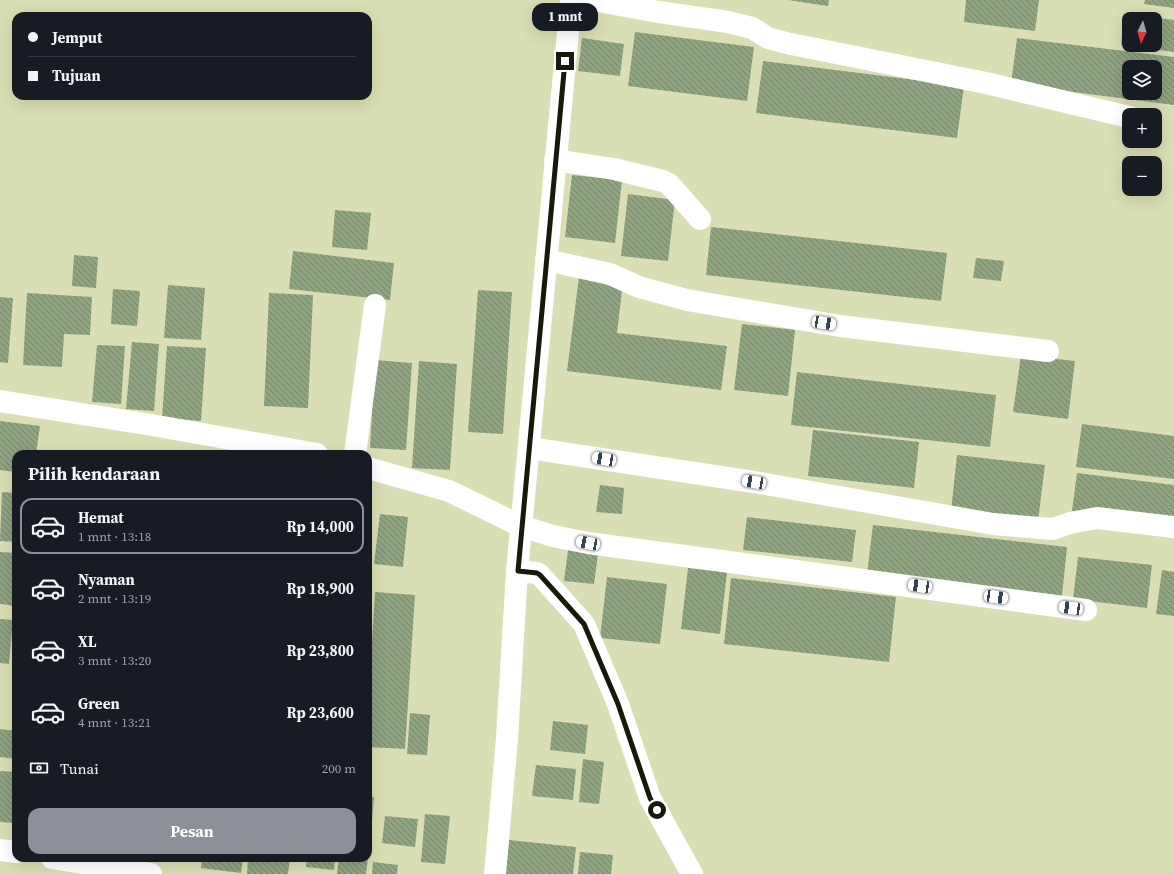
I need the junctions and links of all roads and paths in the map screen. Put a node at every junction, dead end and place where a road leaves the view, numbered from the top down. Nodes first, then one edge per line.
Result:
1 (571, 0) edge
2 (593, 0) edge
3 (1122, 115) edge
4 (555, 160) junction
5 (700, 220) dead end
6 (546, 260) junction
7 (375, 305) dead end
8 (1048, 351) dead end
9 (0, 401) edge
10 (529, 448) junction
11 (294, 450) edge
12 (356, 450) edge
13 (372, 469) edge
14 (521, 526) junction
15 (1174, 527) edge
16 (518, 571) junction
17 (1086, 610) dead end
18 (0, 850) edge
19 (12, 852) edge
20 (77, 862) edge
21 (151, 874) edge
22 (495, 874) edge
23 (692, 874) edge

1 - 4 street
2 - 3 street
4 - 5 street
4 - 6 street
6 - 8 street
6 - 10 street
7 - 12 street
9 - 11 street
10 - 14 street
10 - 15 street
13 - 14 street
14 - 16 street
14 - 17 street
16 - 22 street
16 - 23 street
18 - 19 street
20 - 21 street

